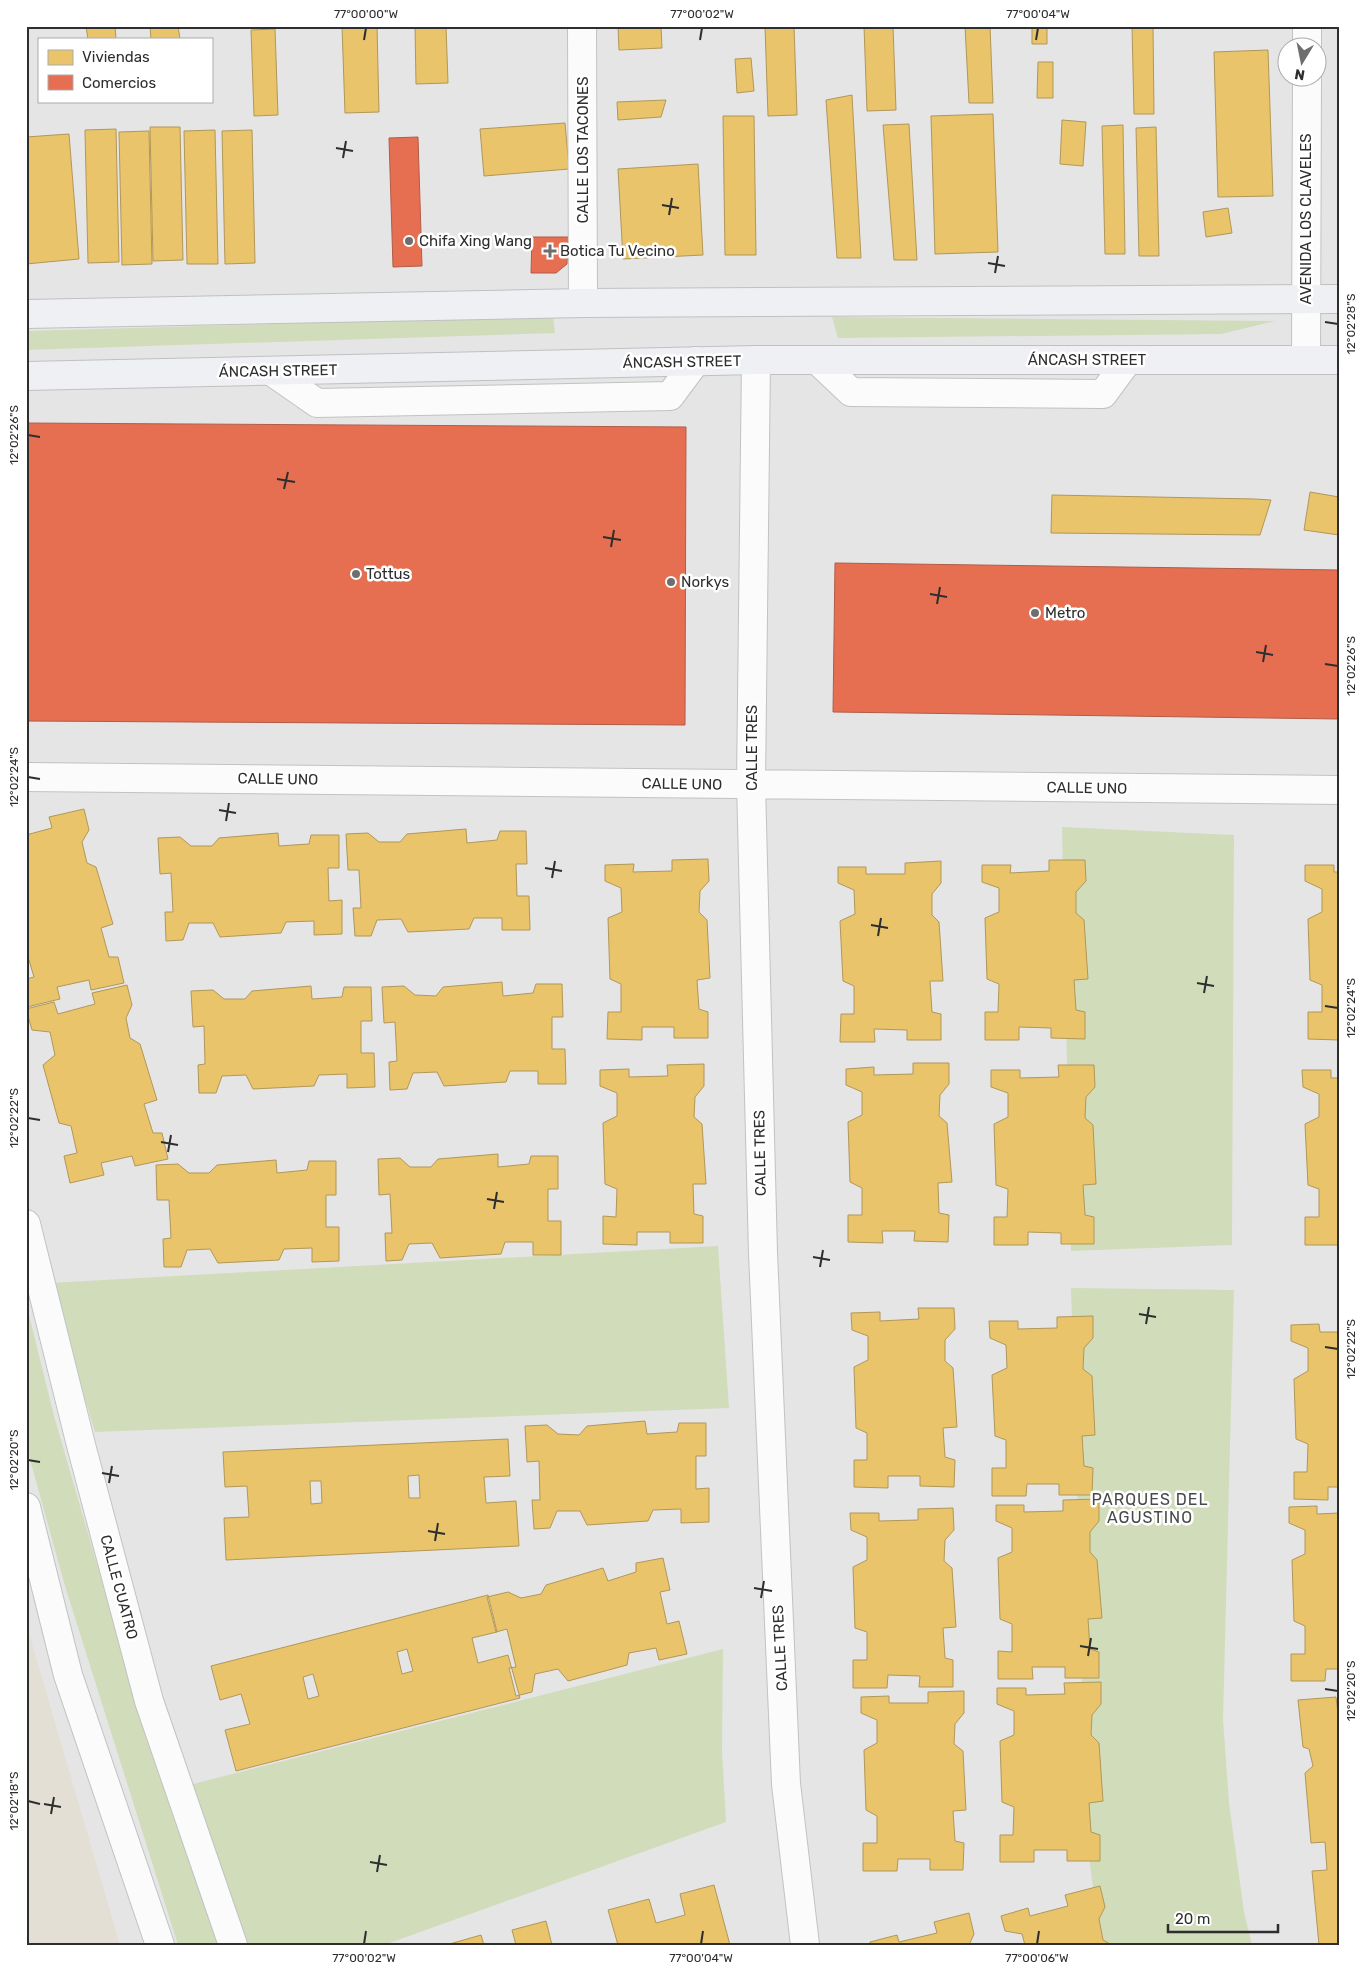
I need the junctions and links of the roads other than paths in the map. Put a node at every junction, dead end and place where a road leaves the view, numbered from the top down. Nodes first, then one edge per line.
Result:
1 (582, 26) edge
2 (1307, 88) edge
3 (1306, 299) junction
4 (1339, 299) edge
5 (583, 303) junction
6 (26, 314) edge
7 (756, 360) junction
8 (1306, 360) junction
9 (1339, 360) edge
10 (29, 378) edge
11 (26, 777) edge
12 (751, 784) junction
13 (1339, 790) edge
14 (26, 1224) edge
15 (26, 1507) edge
16 (160, 1945) edge
17 (233, 1945) edge
18 (804, 1945) edge

1 - 5 street, CALLE LOS TACONES
2 - 3 street, AVENIDA LOS CLAVELES
3 - 4 main road
3 - 5 main road
3 - 8 street, AVENIDA LOS CLAVELES
5 - 6 main road
7 - 8 main road, ÁNCASH STREET
7 - 10 main road, ÁNCASH STREET
7 - 12 street, CALLE TRES
8 - 9 main road, ÁNCASH STREET
11 - 12 street, CALLE UNO
12 - 13 street, CALLE UNO
12 - 18 street, CALLE TRES
14 - 17 street, CALLE CUATRO
15 - 16 street

